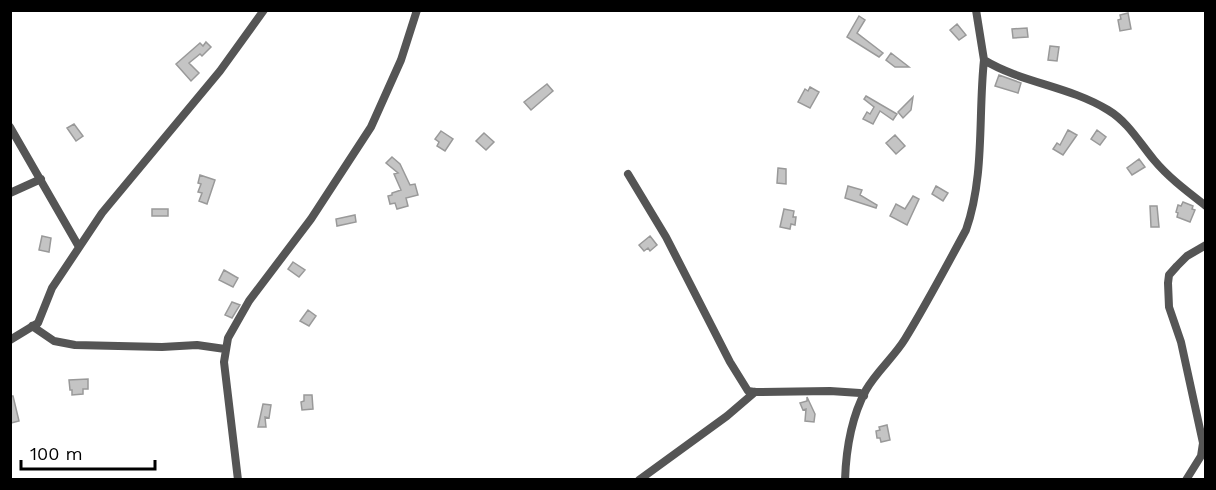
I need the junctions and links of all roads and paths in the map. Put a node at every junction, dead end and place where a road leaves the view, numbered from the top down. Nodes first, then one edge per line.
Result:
1 (264, 10) edge
2 (417, 10) edge
3 (976, 10) edge
4 (984, 60) junction
5 (10, 127) edge
6 (628, 174) dead end
7 (40, 179) junction
8 (10, 193) edge
9 (1206, 206) edge
10 (1206, 245) edge
11 (79, 247) junction
12 (32, 326) junction
13 (10, 340) edge
14 (225, 349) junction
15 (755, 392) junction
16 (864, 396) junction
17 (238, 480) edge
18 (639, 480) edge
19 (845, 480) edge
20 (1186, 480) edge

1 - 11 street
2 - 14 street
3 - 4 street
4 - 9 street
4 - 16 street
5 - 7 street
6 - 15 street
7 - 8 street
7 - 11 street
10 - 20 street
11 - 12 street
12 - 13 street
12 - 14 street
14 - 17 street
15 - 16 street
15 - 18 street
16 - 19 street

